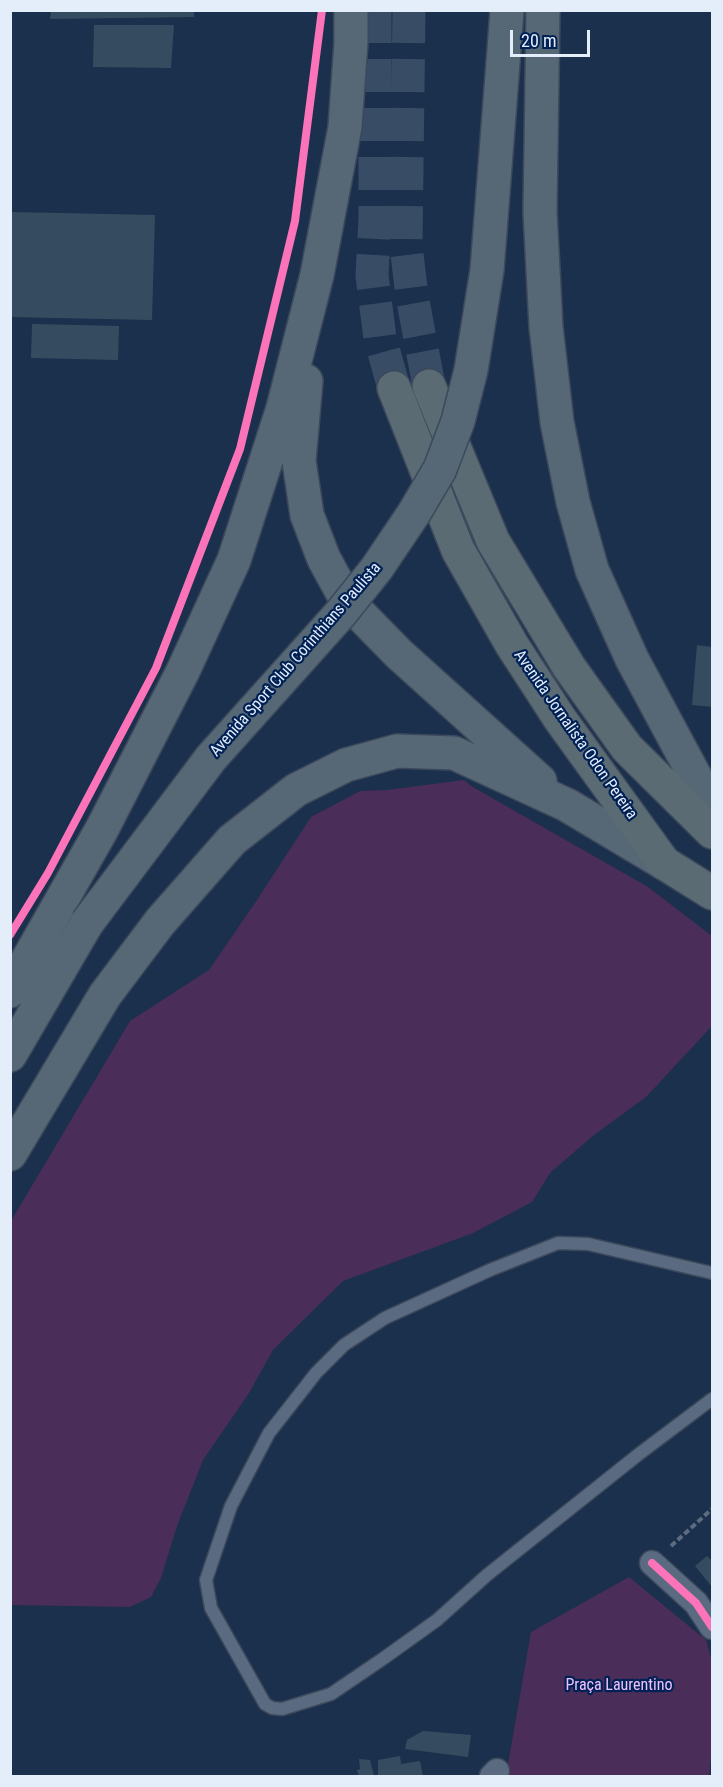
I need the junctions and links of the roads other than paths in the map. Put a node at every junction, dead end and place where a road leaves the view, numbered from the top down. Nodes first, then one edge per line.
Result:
1 (351, 10) edge
2 (543, 10) edge
3 (506, 24) edge
4 (317, 275) junction
5 (429, 386) tunnel mouth
6 (394, 388) tunnel mouth
7 (567, 806) junction
8 (712, 821) edge
9 (712, 832) edge
10 (664, 863) junction
11 (712, 893) edge
12 (10, 991) edge
13 (10, 1054) edge
14 (10, 1154) edge
15 (712, 1273) edge
16 (712, 1399) edge
17 (652, 1563) road end
18 (712, 1627) edge

1 - 4 main road
2 - 8 main road
3 - 13 main road, Avenida Sport Club Corinthians Paulista, bridge
4 - 7 main road
4 - 12 main road
5 - 9 highway, Avenida Jornalista Odon Pereira
6 - 10 highway, Avenida Jornalista Odon Pereira
7 - 10 main road
7 - 14 main road
10 - 11 highway, Avenida Jornalista Odon Pereira
15 - 16 lane
17 - 18 street

